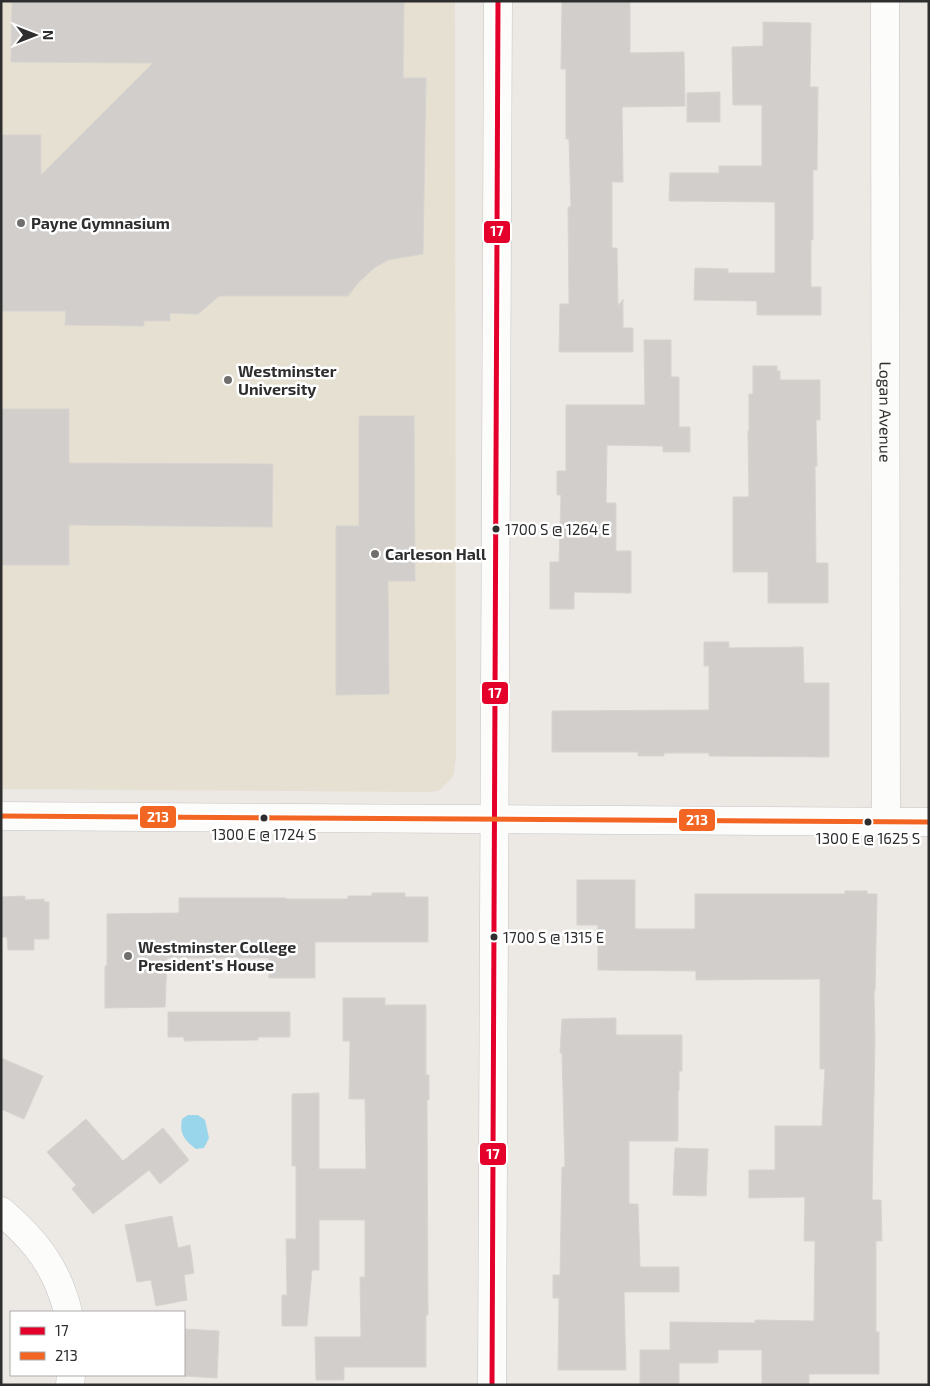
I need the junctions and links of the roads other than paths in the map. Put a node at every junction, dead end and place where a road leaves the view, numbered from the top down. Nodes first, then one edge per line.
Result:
1 (498, 1) edge
2 (885, 1) edge
3 (1, 816) edge
4 (494, 818) junction
5 (886, 822) junction
6 (929, 822) edge
7 (1, 1211) edge
8 (68, 1311) edge
9 (492, 1385) edge

1 - 4 street
2 - 5 street, Logan Avenue
3 - 4 street
4 - 5 street
4 - 9 street
5 - 6 street
7 - 8 street

